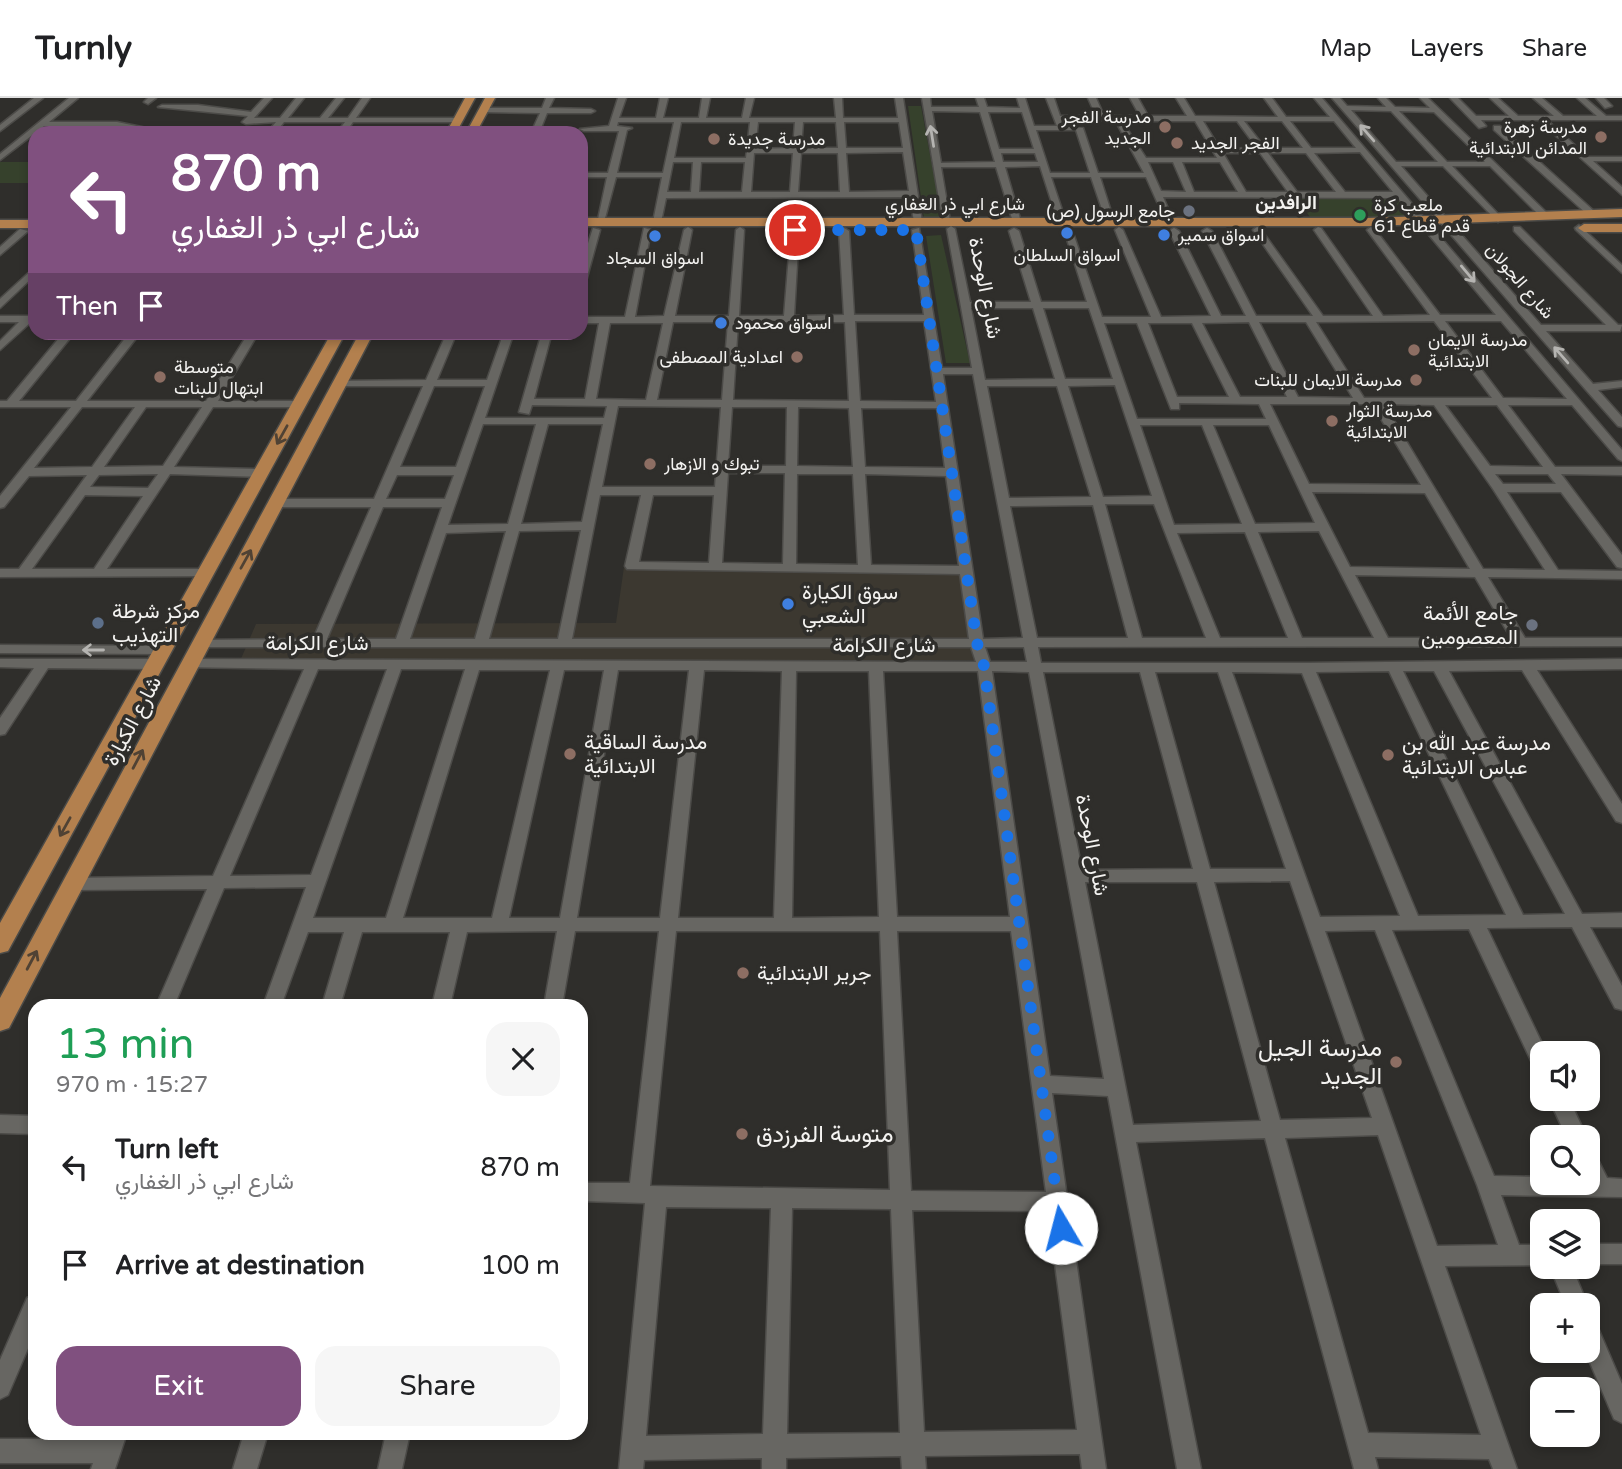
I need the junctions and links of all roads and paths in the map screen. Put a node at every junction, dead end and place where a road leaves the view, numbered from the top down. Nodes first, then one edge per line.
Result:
1 (185, 98) edge
2 (209, 98) edge
3 (268, 98) edge
4 (300, 98) edge
5 (340, 98) edge
6 (366, 98) edge
7 (470, 98) edge
8 (490, 98) edge
9 (550, 98) edge
10 (596, 98) edge
11 (622, 98) edge
12 (664, 98) edge
13 (706, 98) edge
14 (750, 98) edge
15 (838, 98) edge
16 (981, 98) edge
17 (1021, 98) edge
18 (1050, 98) edge
19 (1092, 98) edge
20 (1134, 98) edge
21 (1180, 98) edge
22 (1268, 98) edge
23 (1318, 98) edge
24 (1336, 98) edge
25 (1382, 98) edge
26 (1424, 98) edge
27 (1454, 98) edge
28 (1493, 98) edge
29 (1537, 98) edge
30 (1581, 98) edge
31 (1600, 98) edge
32 (40, 100) edge
33 (72, 100) edge
34 (899, 100) edge
35 (58, 102) dead end
36 (927, 103) edge
37 (1608, 106) dead end
38 (162, 107) dead end
39 (175, 107) junction
40 (198, 107) junction
41 (1345, 108) junction
42 (1392, 109) junction
43 (483, 110) junction
44 (544, 110) junction
45 (985, 110) junction
46 (1025, 110) junction
47 (1435, 110) junction
48 (591, 111) junction
49 (250, 117) junction
50 (1059, 118) junction
51 (1101, 118) junction
52 (1116, 118) junction
53 (1145, 118) junction
54 (1195, 118) junction
55 (1475, 118) junction
56 (1516, 118) junction
57 (1540, 118) junction
58 (1561, 118) junction
59 (1604, 118) junction
60 (1618, 118) edge
61 (1239, 119) junction
62 (1283, 119) junction
63 (1335, 119) junction
64 (0, 120) edge
65 (11, 120) junction
66 (282, 120) junction
67 (322, 120) junction
68 (349, 120) junction
69 (397, 120) junction
70 (458, 120) junction
71 (659, 120) junction
72 (702, 120) junction
73 (750, 120) junction
74 (799, 120) junction
75 (840, 120) junction
76 (902, 120) junction
77 (43, 124) junction
78 (614, 124) junction
79 (677, 124) junction
80 (1622, 124) edge
81 (40, 126) edge
82 (127, 126) edge
83 (244, 126) edge
84 (277, 126) edge
85 (345, 126) edge
86 (393, 126) edge
87 (455, 126) edge
88 (475, 126) edge
89 (538, 126) edge
90 (585, 126) edge
91 (624, 128) junction
92 (1031, 128) junction
93 (1060, 128) junction
94 (1079, 128) junction
95 (1122, 128) junction
96 (1453, 128) junction
97 (1484, 128) junction
98 (1497, 128) junction
99 (1511, 128) dead end
100 (1537, 128) dead end
101 (0, 129) edge
102 (1551, 129) junction
103 (588, 131) edge
104 (28, 136) edge
105 (907, 150) junction
106 (1218, 150) junction
107 (1261, 150) junction
108 (1308, 150) junction
109 (1362, 150) junction
110 (797, 151) junction
111 (842, 151) junction
112 (996, 151) junction
113 (1039, 151) junction
114 (750, 155) junction
115 (0, 158) edge
116 (1176, 159) junction
117 (1267, 159) junction
118 (1586, 159) junction
119 (669, 160) junction
120 (697, 160) junction
121 (1143, 160) junction
122 (1223, 160) junction
123 (1316, 160) junction
124 (1620, 161) edge
125 (937, 164) junction
126 (999, 164) junction
127 (1043, 164) junction
128 (1394, 164) junction
129 (1445, 164) junction
130 (1491, 164) junction
131 (612, 175) junction
132 (666, 175) junction
133 (1047, 175) junction
134 (1097, 175) junction
135 (1150, 175) junction
136 (588, 176) edge
137 (1622, 192) edge
138 (914, 194) junction
139 (1159, 194) junction
140 (1191, 194) junction
141 (1400, 194) junction
142 (662, 195) junction
143 (695, 195) junction
144 (746, 195) junction
145 (794, 195) junction
146 (1244, 195) junction
147 (1295, 195) junction
148 (1343, 195) junction
149 (845, 196) junction
150 (1622, 212) edge
151 (1608, 213) junction
152 (1592, 214) junction
153 (1545, 216) junction
154 (1497, 219) junction
155 (1622, 219) edge
156 (0, 224) edge
157 (28, 224) edge
158 (588, 224) edge
159 (949, 225) junction
160 (1448, 225) junction
161 (598, 226) junction
162 (652, 226) junction
163 (917, 226) junction
164 (1015, 226) junction
165 (1065, 226) junction
166 (1115, 226) junction
167 (1172, 226) junction
168 (1427, 226) junction
169 (588, 228) edge
170 (1578, 228) junction
171 (1622, 228) edge
172 (1517, 229) junction
173 (688, 230) junction
174 (740, 230) junction
175 (795, 230) junction
176 (1257, 230) junction
177 (1318, 230) junction
178 (1371, 230) junction
179 (0, 231) edge
180 (28, 231) edge
181 (844, 231) junction
182 (1207, 231) junction
183 (28, 232) edge
184 (0, 252) edge
185 (588, 258) edge
186 (1618, 262) edge
187 (1622, 270) edge
188 (28, 277) edge
189 (0, 305) edge
190 (965, 305) junction
191 (1037, 305) junction
192 (1093, 305) junction
193 (849, 318) junction
194 (929, 318) junction
195 (1380, 318) junction
196 (1438, 318) junction
197 (1504, 318) junction
198 (0, 319) edge
199 (28, 319) edge
200 (734, 319) junction
201 (789, 319) junction
202 (1141, 319) junction
203 (1157, 319) junction
204 (1195, 319) junction
205 (1217, 319) junction
206 (1254, 319) junction
207 (1314, 319) junction
208 (588, 320) edge
209 (606, 320) junction
210 (629, 320) junction
211 (669, 320) junction
212 (1098, 320) junction
213 (28, 322) edge
214 (1538, 328) junction
215 (1618, 328) edge
216 (63, 340) edge
217 (129, 340) edge
218 (249, 340) edge
219 (335, 340) edge
220 (363, 340) edge
221 (449, 340) edge
222 (506, 340) edge
223 (545, 340) edge
224 (0, 347) edge
225 (937, 371) junction
226 (316, 374) junction
227 (979, 377) junction
228 (343, 379) junction
229 (1119, 382) junction
230 (430, 383) junction
231 (492, 383) junction
232 (1061, 383) junction
233 (1622, 384) edge
234 (1590, 388) junction
235 (1171, 400) junction
236 (1236, 400) junction
237 (1264, 400) junction
238 (1294, 401) junction
239 (1360, 401) junction
240 (1376, 401) junction
241 (1437, 401) junction
242 (527, 402) junction
243 (590, 402) junction
244 (1502, 402) junction
245 (1575, 402) junction
246 (613, 403) junction
247 (651, 403) junction
248 (727, 403) junction
249 (5, 404) edge
250 (78, 404) junction
251 (144, 404) junction
252 (211, 404) junction
253 (299, 404) junction
254 (793, 404) junction
255 (855, 404) junction
256 (942, 405) junction
257 (479, 421) junction
258 (522, 421) junction
259 (543, 421) junction
260 (610, 421) junction
261 (1133, 422) junction
262 (1181, 422) junction
263 (1206, 422) junction
264 (1274, 422) junction
265 (1622, 424) edge
266 (1622, 457) edge
267 (722, 469) junction
268 (167, 470) junction
269 (792, 470) junction
270 (1486, 470) junction
271 (96, 471) junction
272 (392, 471) junction
273 (461, 471) junction
274 (859, 471) junction
275 (1554, 471) junction
276 (1622, 471) edge
277 (26, 472) junction
278 (952, 472) junction
279 (261, 473) junction
280 (1306, 488) junction
281 (1499, 488) junction
282 (1565, 488) junction
283 (1429, 489) junction
284 (81, 491) junction
285 (596, 491) junction
286 (648, 491) junction
287 (721, 491) junction
288 (5, 492) edge
289 (153, 492) junction
290 (1159, 500) junction
291 (1098, 501) junction
292 (1003, 502) junction
293 (277, 503) junction
294 (378, 503) junction
295 (450, 503) junction
296 (0, 504) edge
297 (588, 526) junction
298 (515, 527) junction
299 (1248, 527) junction
300 (1323, 527) junction
301 (1169, 528) junction
302 (441, 529) junction
303 (1622, 564) edge
304 (715, 567) junction
305 (789, 568) junction
306 (865, 569) junction
307 (967, 570) junction
308 (1348, 571) junction
309 (1479, 572) junction
310 (0, 573) edge
311 (23, 573) junction
312 (98, 573) junction
313 (206, 573) junction
314 (1554, 574) junction
315 (1622, 575) edge
316 (1520, 641) junction
317 (1136, 642) junction
318 (1215, 642) junction
319 (1297, 642) junction
320 (1383, 642) junction
321 (1622, 642) edge
322 (564, 643) junction
323 (977, 643) junction
324 (1030, 643) junction
325 (199, 644) junction
326 (318, 644) junction
327 (401, 644) junction
328 (481, 644) junction
329 (0, 649) edge
330 (158, 657) junction
331 (0, 663) edge
332 (44, 663) junction
333 (189, 664) junction
334 (313, 664) junction
335 (396, 664) junction
336 (474, 664) junction
337 (1526, 664) junction
338 (1622, 664) edge
339 (558, 665) junction
340 (612, 665) junction
341 (697, 665) junction
342 (789, 666) junction
343 (876, 666) junction
344 (984, 666) junction
345 (1146, 666) junction
346 (1223, 666) junction
347 (1439, 666) junction
348 (1035, 667) junction
349 (1394, 667) junction
350 (1307, 668) junction
351 (0, 730) edge
352 (1622, 817) edge
353 (1296, 875) junction
354 (1075, 876) junction
355 (1203, 876) junction
356 (317, 881) junction
357 (72, 884) junction
358 (218, 884) junction
359 (6, 920) edge
360 (1622, 920) edge
361 (1577, 921) junction
362 (1475, 922) junction
363 (1518, 922) junction
364 (393, 923) junction
365 (1381, 923) junction
366 (1412, 923) junction
367 (668, 924) junction
368 (783, 924) junction
369 (888, 924) junction
370 (1019, 924) junction
371 (1313, 924) junction
372 (301, 925) junction
373 (355, 925) junction
374 (460, 925) junction
375 (499, 925) junction
376 (567, 925) junction
377 (0, 944) edge
378 (168, 999) edge
379 (275, 999) edge
380 (333, 999) edge
381 (443, 999) edge
382 (554, 999) edge
383 (1622, 1003) edge
384 (0, 1021) edge
385 (1532, 1041) edge
386 (1041, 1084) junction
387 (1116, 1088) junction
388 (0, 1124) edge
389 (28, 1125) edge
390 (1384, 1126) junction
391 (1273, 1130) junction
392 (1125, 1134) junction
393 (1600, 1173) edge
394 (1487, 1185) junction
395 (1612, 1187) edge
396 (588, 1192) edge
397 (648, 1194) junction
398 (782, 1199) junction
399 (902, 1200) junction
400 (1058, 1202) junction
401 (1600, 1254) edge
402 (1622, 1254) edge
403 (1513, 1255) junction
404 (1530, 1255) edge
405 (1430, 1256) junction
406 (28, 1322) edge
407 (1600, 1359) edge
408 (0, 1387) edge
409 (1622, 1411) edge
410 (254, 1440) edge
411 (396, 1440) edge
412 (1091, 1442) junction
413 (913, 1445) junction
414 (1359, 1445) junction
415 (0, 1451) edge
416 (109, 1451) edge
417 (774, 1458) edge
418 (1501, 1458) edge
419 (631, 1459) edge
420 (245, 1469) edge
421 (390, 1469) edge
422 (914, 1469) edge
423 (1094, 1469) edge
424 (1189, 1469) edge
425 (1366, 1469) edge

1 - 39 street
2 - 40 street
3 - 49 street
4 - 66 street
5 - 67 street
6 - 68 street
7 - 70 main road
8 - 43 main road
9 - 44 street
10 - 48 street
11 - 78 street
12 - 71 street
13 - 72 street
14 - 73 street
15 - 75 street
16 - 45 street
17 - 46 street
18 - 50 street
19 - 51 street
20 - 53 street
21 - 54 street
22 - 62 street
23 - 63 street, شارع الجولان
24 - 41 street, شارع الجولان
25 - 42 street
26 - 47 street
27 - 55 street
28 - 56 street
29 - 58 street
30 - 59 street
31 - 37 street
32 - 65 street
33 - 35 street
33 - 77 street
34 - 36 street
34 - 76 street
36 - 45 street
125 -> 36 street, شارع الوحدة
38 - 39 street
39 - 40 street
40 - 49 street
41 - 42 street
128 -> 41 street, شارع الجولان
42 - 47 street
42 - 129 street
43 - 44 street
43 - 88 main road
44 - 48 street
44 - 89 street
45 - 46 street
45 - 112 street
46 - 92 street
47 - 96 street
48 - 90 street
49 - 66 street
49 - 83 street
50 - 51 street
50 - 93 street
51 - 52 street
52 - 53 street
52 - 95 street
53 - 54 street
54 - 61 street
54 - 106 street
55 - 56 street
55 - 97 street
56 - 57 street
57 - 58 street
57 - 102 street
58 - 59 street
59 - 60 street
60 - 80 street
61 - 62 street
61 - 107 street
62 - 63 street
62 - 108 street
63 - 109 street, شارع الجولان
64 - 65 street
65 - 101 street
66 - 67 street
66 - 84 street
67 - 68 street
68 - 69 street
68 - 85 street
69 - 70 street
69 - 86 street
70 - 87 main road
71 - 78 street
71 - 79 street
72 - 73 street
72 - 79 street
73 - 74 street
73 - 114 street
74 - 75 street
74 - 110 street
75 - 76 street
75 - 111 street
76 - 105 street
77 - 81 street
77 - 82 street
78 - 91 street
78 - 103 street
79 - 91 street
79 - 119 street
91 - 131 street
92 - 93 street
92 - 113 street
93 - 94 street
94 - 95 street
94 - 134 street
95 - 121 street
96 - 97 street
96 - 130 street
97 - 98 street
98 - 99 street
98 - 152 street
100 - 102 street
102 - 118 street
104 - 115 street
105 - 111 street
105 - 138 street
106 - 107 street
106 - 122 street
107 - 108 street
107 - 117 street
108 - 109 street
108 - 123 street
109 - 141 street, شارع الجولان
110 - 111 street
110 - 114 street
110 - 145 street
111 - 149 street
112 - 113 street
112 - 126 street
113 - 127 street
114 - 120 street
114 - 144 street
116 - 121 street
116 - 122 street
116 - 140 street
117 - 123 street
117 - 147 street
118 - 124 street
118 - 137 street
119 - 120 street
119 - 132 street
120 - 143 street
121 - 135 street
122 - 146 street
123 - 148 street
125 - 126 street
125 - 159 street, شارع الوحدة
126 - 127 street
126 - 164 street
127 - 133 street
128 - 129 street
128 - 160 street, شارع الجولان
129 - 130 street
129 - 154 street
130 - 153 street
131 - 132 street
131 - 136 street
131 - 161 street
132 - 142 street
133 - 134 street
133 - 165 street
134 - 135 street
134 - 166 street
135 - 139 street
138 - 149 street
138 - 163 street
139 - 140 street
139 - 167 street
140 - 146 street
141 - 148 street
141 - 168 street, شارع الجولان
142 - 143 street
142 - 162 street
143 - 144 street
144 - 145 street
145 - 149 street
146 - 147 street
147 - 148 street
150 - 151 main road, شارع ابي ذر الغفاري
151 - 152 main road, شارع ابي ذر الغفاري
151 - 155 street
152 - 153 main road, شارع ابي ذر الغفاري
153 - 154 main road, شارع ابي ذر الغفاري
154 - 160 main road, شارع ابي ذر الغفاري
156 - 157 main road
158 - 161 main road, شارع ابي ذر الغفاري
159 - 163 main road, شارع ابي ذر الغفاري
159 - 164 main road, شارع ابي ذر الغفاري
159 - 190 street, شارع الوحدة
160 - 168 main road, شارع ابي ذر الغفاري
160 - 172 main road, شارع ابي ذر الغفاري
160 - 214 street, شارع الجولان
161 - 162 main road, شارع ابي ذر الغفاري
161 - 169 main road, شارع ابي ذر الغفاري
161 - 185 street
162 - 163 main road, شارع ابي ذر الغفاري
162 - 173 main road, شارع ابي ذر الغفاري
162 - 210 street
163 - 181 main road, شارع ابي ذر الغفاري
163 - 194 street
164 - 165 main road, شارع ابي ذر الغفاري
164 - 191 street
165 - 166 main road, شارع ابي ذر الغفاري
165 - 192 street
166 - 167 main road, شارع ابي ذر الغفاري
166 - 203 street
167 - 168 main road, شارع ابي ذر الغفاري
167 - 182 main road, شارع ابي ذر الغفاري
167 - 205 street
168 - 178 main road, شارع ابي ذر الغفاري
168 -> 197 street, شارع الجولان
170 - 171 main road, شارع ابي ذر الغفاري
170 - 172 main road, شارع ابي ذر الغفاري
170 - 186 street
172 - 215 street
173 - 174 main road, شارع ابي ذر الغفاري
173 - 211 street
174 - 175 main road, شارع ابي ذر الغفاري
174 - 200 street
175 - 181 main road, شارع ابي ذر الغفاري
175 - 201 street
176 - 177 main road, شارع ابي ذر الغفاري
176 - 182 main road, شارع ابي ذر الغفاري
176 - 207 street
177 - 178 main road, شارع ابي ذر الغفاري
177 - 195 street
178 - 196 street
179 - 180 main road
181 - 193 street
182 - 206 street
183 - 184 street
186 - 187 street
188 - 189 street
190 - 191 street
190 - 227 street, شارع الوحدة
191 - 192 street
191 - 232 street
192 - 212 street
193 - 194 street
193 - 201 street
193 - 255 street
194 - 225 street
195 - 196 street
195 - 207 street
196 - 197 street
196 - 244 street
197 - 245 street, شارع الجولان
198 - 199 street
200 - 201 street
200 - 211 street
200 - 248 street
202 - 203 street
202 - 212 street
202 - 235 street
203 - 204 street
204 - 205 street
204 - 236 street
205 - 206 street
206 - 207 street
206 - 238 street
207 - 239 street
208 - 209 street
209 - 210 street
209 - 243 street
210 - 211 street
211 - 247 street
212 - 229 street
213 - 224 street
214 - 215 street
234 -> 214 street, شارع الجولان
216 - 249 street
217 - 250 street
218 - 252 street
219 - 226 main road, شارع الكيارة
220 - 228 main road, شارع الكيارة
221 - 230 street
222 - 231 street
223 - 242 street
225 - 227 street
225 - 256 street
226 - 228 main road
226 - 253 main road, شارع الكيارة
227 - 232 street
227 - 292 street, شارع الوحدة
228 - 230 street
228 - 293 main road, شارع الكيارة
229 - 232 street
229 - 261 street
230 - 231 street
230 - 272 street
231 - 257 street
232 - 291 street
233 - 234 street
234 - 265 street, شارع الجولان
235 - 236 street
235 - 262 street
236 - 237 street
237 - 238 street
237 - 264 street
238 - 239 street
239 - 240 street
240 - 241 street
240 - 283 street
241 - 244 street
241 - 270 street
242 - 243 street
242 - 258 street
243 - 246 street
244 - 245 street
244 - 275 street
245 - 266 street, شارع الجولان
246 - 247 street
246 - 260 street
247 - 248 street
248 - 254 street
248 - 267 street
249 - 250 street
250 - 251 street
250 - 277 street
251 - 252 street
251 - 271 street
252 - 253 street
252 - 268 street
253 -> 279 main road, شارع الكيارة
254 - 255 street
254 - 269 street
255 - 256 street
255 - 274 street
256 - 278 street
257 - 258 street
257 - 273 street
258 - 259 street
259 - 260 street
259 - 298 street
260 - 285 street
261 - 262 street
261 - 290 street
262 - 263 street
263 - 264 street
263 - 299 street
264 - 280 street
267 - 269 street
267 - 287 street
268 - 271 street
268 - 279 street
268 - 289 street
269 - 274 street
269 - 305 street
270 - 275 street
270 - 281 street
271 - 277 street
271 - 284 street
272 - 273 street
272 - 294 street
273 - 295 street
274 - 278 street
274 - 306 street
275 - 276 street
275 - 282 street
277 - 288 street
278 - 307 street
279 - 313 main road, شارع الكيارة
280 - 283 street
280 - 300 street
281 - 282 street
281 - 314 street
282 - 303 street
283 - 309 street
284 - 289 street
284 - 311 street
285 - 286 street
285 - 297 street
286 - 287 street
286 - 304 street
287 - 304 street
288 - 296 street
289 - 312 street
290 - 291 street
290 - 301 street
291 - 292 street
291 - 317 street
292 - 324 street, شارع الوحدة
293 - 294 street
325 -> 293 main road, شارع الكيارة
294 - 295 street
294 - 326 street
295 - 302 street
297 - 298 street
297 - 322 street
298 - 302 street
298 - 328 street
299 - 300 street
299 - 301 street
299 - 319 street
300 - 308 street
301 - 318 street
302 - 327 street
304 - 305 street
305 - 306 street
306 - 307 street
307 - 323 street
308 - 309 street
308 - 320 street
309 - 314 street
309 - 316 street
310 - 311 street
311 - 312 street
312 - 313 street
313 - 330 main road, شارع الكيارة
314 - 315 street
316 - 320 street, شارع الكرامة
316 - 321 street, شارع الكرامة
317 - 318 street, شارع الكرامة
317 - 324 street, شارع الكرامة
318 - 319 street, شارع الكرامة
319 - 320 street, شارع الكرامة
322 - 323 street, شارع الكرامة
322 - 328 street, شارع الكرامة
323 - 324 street, شارع الكرامة
323 - 344 street
324 - 348 street, شارع الوحدة
325 - 326 street, شارع الكرامة
325 - 333 main road, شارع الكيارة
326 - 327 street, شارع الكرامة
327 - 328 street, شارع الكرامة
330 -> 329 street
330 - 332 street
330 -> 359 main road, شارع الكيارة
331 - 332 street
332 - 351 street
333 - 334 street, شارع الكرامة
357 -> 333 main road, شارع الكيارة
334 - 335 street, شارع الكرامة
334 - 358 street
335 - 336 street, شارع الكرامة
335 - 356 street
336 - 339 street, شارع الكرامة
336 - 364 street
337 - 338 street, شارع الكرامة
337 - 347 street, شارع الكرامة
337 - 352 street
339 - 340 street, شارع الكرامة
339 - 375 street
340 - 341 street, شارع الكرامة
340 - 376 street
341 - 342 street, شارع الكرامة
341 - 367 street
342 - 343 street, شارع الكرامة
342 - 368 street
343 - 344 street, شارع الكرامة
343 - 369 street
344 - 348 street, شارع الكرامة
344 - 370 street
345 - 346 street, شارع الكرامة
345 - 348 street, شارع الكرامة
345 - 355 street
346 - 350 street, شارع الكرامة
346 - 353 street
347 - 349 street, شارع الكرامة
347 - 361 street
348 - 354 street, شارع الوحدة
349 - 350 street, شارع الكرامة
349 - 363 street
350 - 366 street
353 - 355 street
353 - 371 street
354 - 355 street
354 - 387 street, شارع الوحدة
355 - 391 street
356 - 358 street
356 - 372 street
357 - 358 street
384 -> 357 main road, شارع الكيارة
358 - 378 street
359 - 377 main road, شارع الكيارة
360 - 361 street
361 - 363 street
361 - 383 street
362 - 363 street
362 - 366 street
362 - 385 street
364 - 373 street
364 - 374 street
365 - 366 street
365 - 371 street
365 - 394 street
367 - 368 street
367 - 376 street
367 - 397 street
368 - 369 street
369 - 370 street
369 - 399 street
370 - 386 street
371 - 390 street
372 - 373 street
372 - 379 street
373 - 380 street
374 - 375 street
374 - 381 street
375 - 376 street
376 - 382 street
386 - 387 street
386 - 400 street
387 - 392 street, شارع الوحدة
388 - 389 street
390 - 391 street
390 - 405 street
391 - 392 street
391 - 414 street
392 - 424 street, شارع الوحدة
393 - 395 street
394 - 395 street
394 - 403 street
396 - 397 street
397 - 398 street
397 - 419 street
398 - 399 street
398 - 417 street
399 - 400 street
399 - 413 street
400 - 412 street
401 - 402 street
403 - 404 street
403 - 405 street
405 - 418 street
406 - 408 street
407 - 409 street
410 - 420 street
411 - 421 street
412 - 413 street
412 - 423 street
413 - 417 street
413 - 422 street
414 - 418 street
414 - 425 street
415 - 416 street
417 - 419 street

